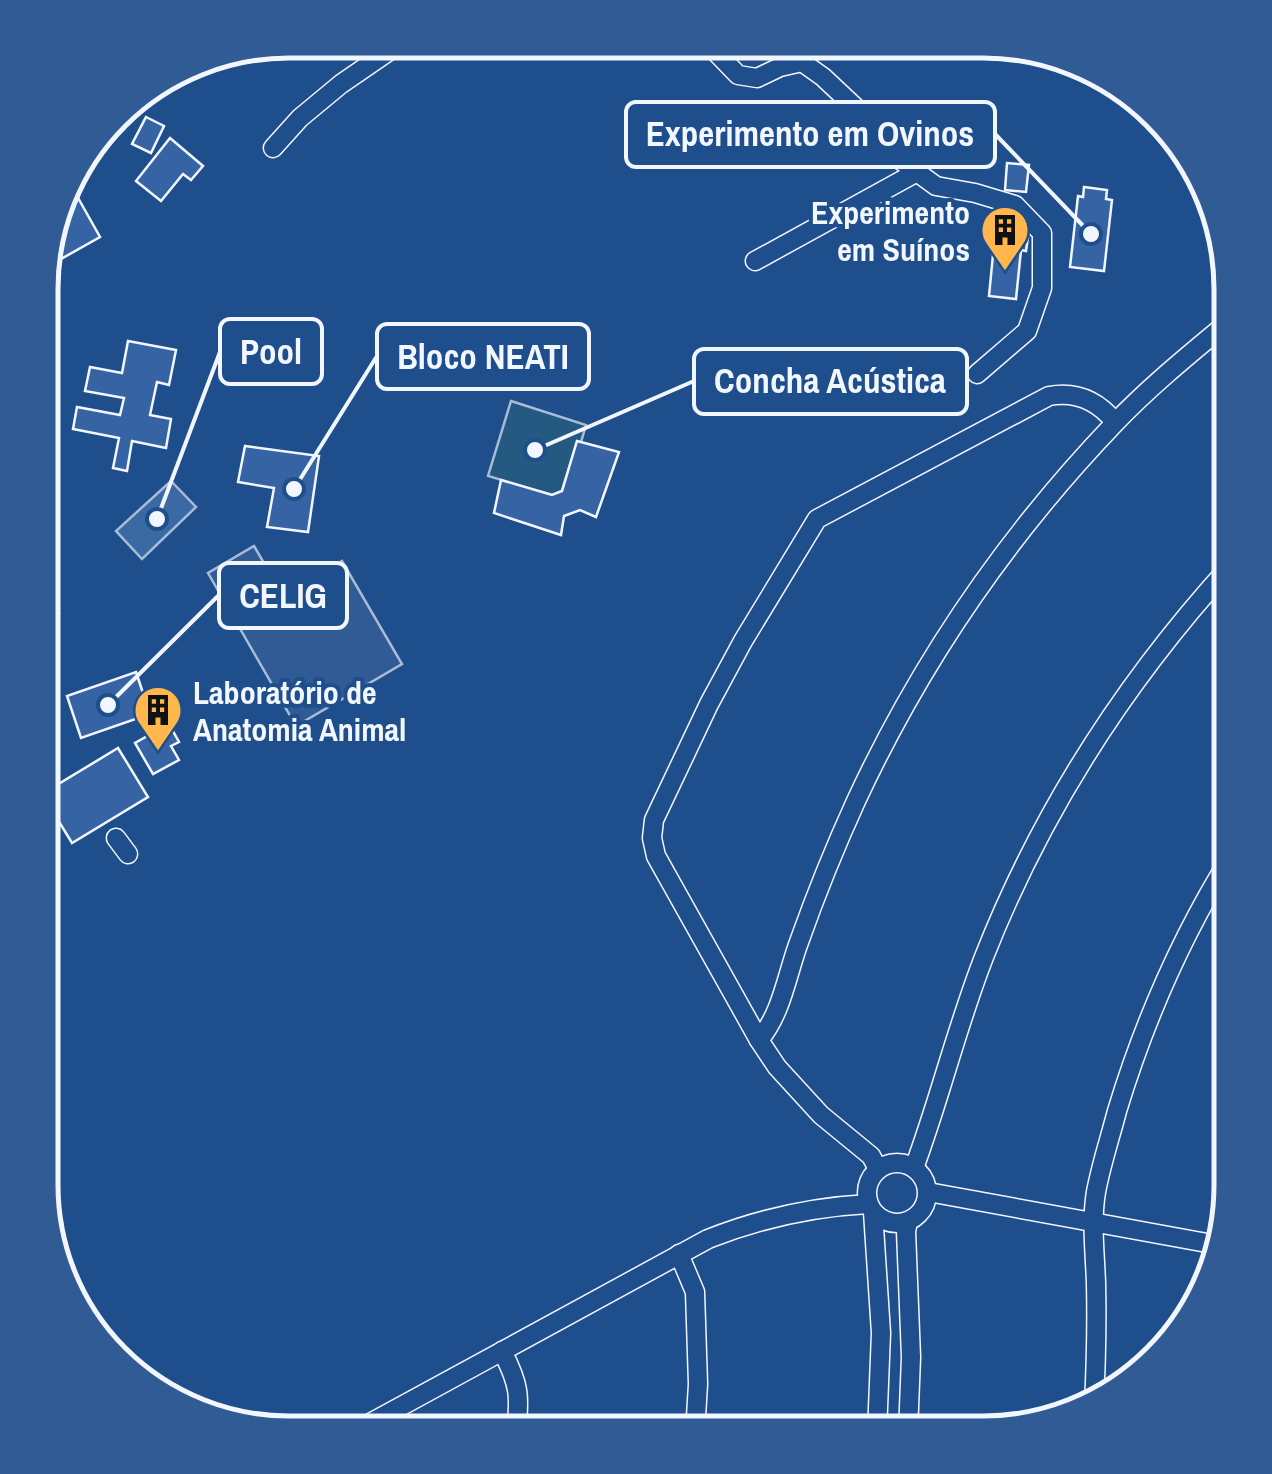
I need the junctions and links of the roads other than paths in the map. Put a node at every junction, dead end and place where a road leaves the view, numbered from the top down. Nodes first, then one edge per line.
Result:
1 (379, 58) edge
2 (722, 58) edge
3 (273, 148) dead end
4 (916, 172) junction
5 (755, 261) dead end
6 (1214, 335) edge
7 (977, 374) dead end
8 (1115, 422) junction
9 (1214, 585) edge
10 (116, 838) dead end
11 (128, 854) dead end
12 (1214, 887) edge
13 (759, 1040) junction
14 (914, 1168) junction
15 (878, 1169) junction
16 (928, 1192) junction
17 (871, 1208) junction
18 (908, 1222) junction
19 (1093, 1222) junction
20 (1206, 1243) edge
21 (679, 1254) junction
22 (502, 1351) junction
23 (1094, 1387) edge
24 (385, 1416) edge
25 (517, 1416) edge
26 (696, 1416) edge
27 (878, 1416) edge
28 (909, 1416) edge

1 - 3 street
2 - 4 street
4 - 5 street
4 - 7 street
6 - 8 street
8 - 13 street
8 - 13 street
9 - 14 street
10 - 11 street
12 - 19 street
13 - 15 street
14 - 15 street
14 - 16 street
15 - 17 street
16 - 18 street
16 - 19 street
17 - 18 street
17 - 21 street
17 - 27 street
18 - 28 street
19 - 20 street
19 - 23 street
21 - 22 street
21 - 26 street
22 - 24 street
22 - 25 street

